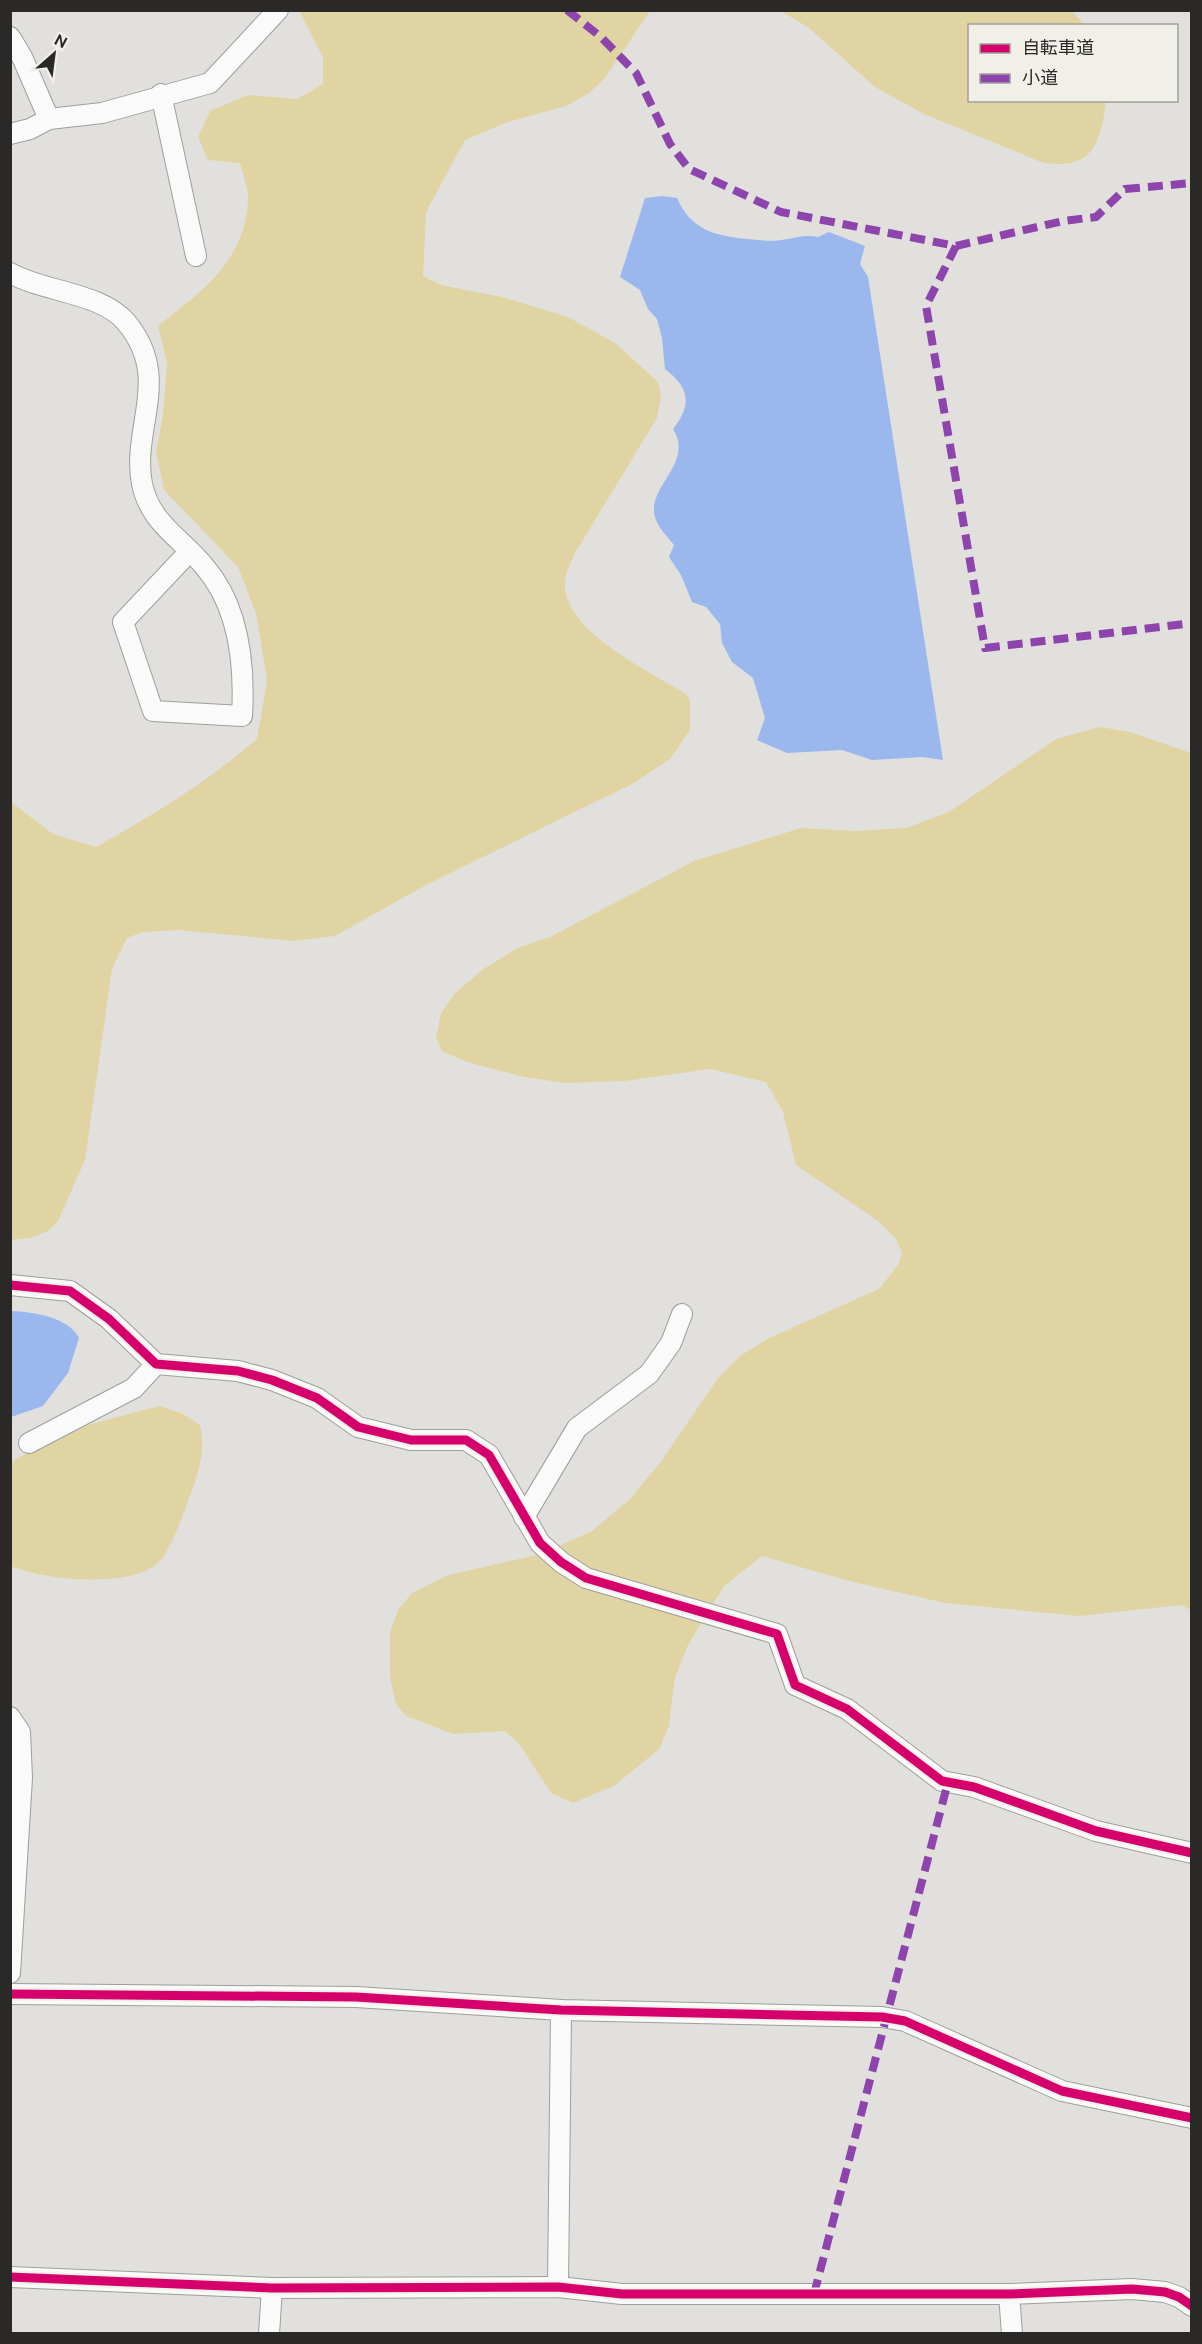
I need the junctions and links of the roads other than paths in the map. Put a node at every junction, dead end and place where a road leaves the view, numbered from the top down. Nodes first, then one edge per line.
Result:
1 (278, 10) edge
2 (10, 37) edge
3 (161, 94) junction
4 (49, 119) junction
5 (10, 134) edge
6 (196, 256) dead end
7 (10, 273) edge
8 (190, 551) junction
9 (10, 1285) edge
10 (682, 1314) dead end
11 (156, 1364) junction
12 (29, 1443) dead end
13 (524, 1517) junction
14 (10, 1717) edge
15 (1191, 1853) edge
16 (10, 1972) edge
17 (10, 1994) edge
18 (561, 2010) junction
19 (1191, 2118) edge
20 (10, 2277) edge
21 (558, 2287) junction
22 (272, 2288) junction
23 (1009, 2295) junction
24 (1187, 2296) edge
25 (269, 2334) edge
26 (1012, 2334) edge

1 - 3 street
2 - 4 street
3 - 4 street
3 - 6 street
4 - 5 street
7 - 8 street
8 - 8 street
9 - 11 street
10 - 13 street
11 - 12 street
11 - 13 street
13 - 15 street
14 - 16 street
17 - 18 street
18 - 19 street
18 - 21 street
20 - 22 street
21 - 22 street
21 - 23 street
22 - 25 street
23 - 24 street
23 - 26 street

